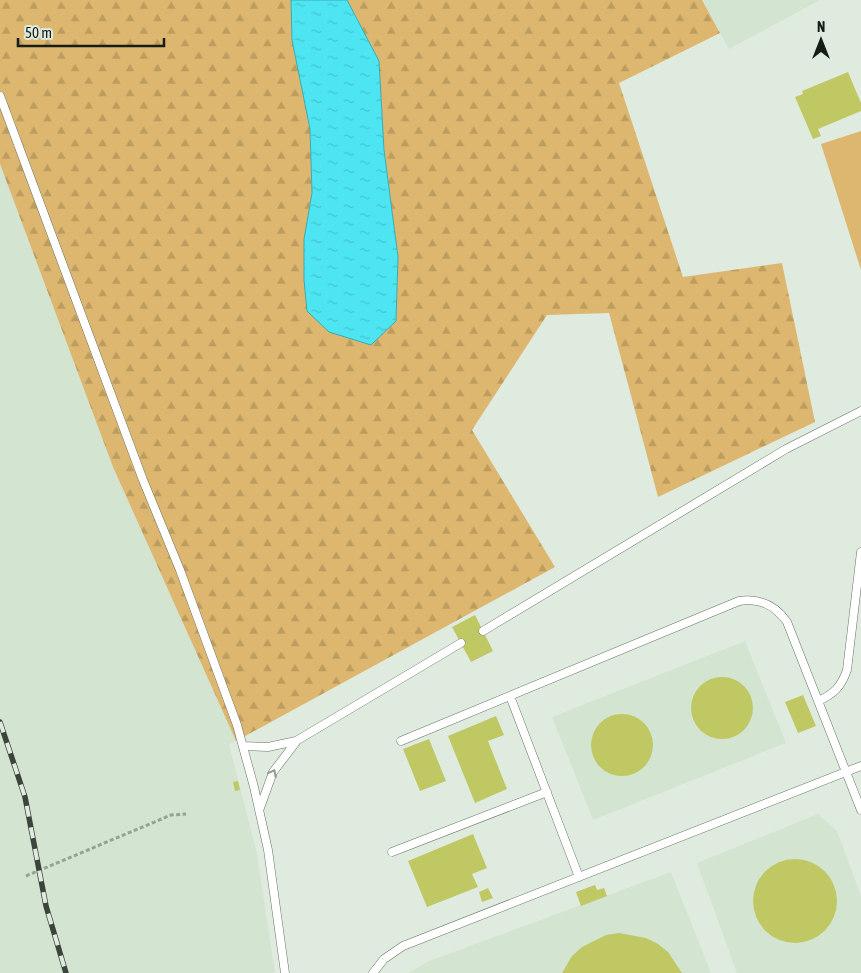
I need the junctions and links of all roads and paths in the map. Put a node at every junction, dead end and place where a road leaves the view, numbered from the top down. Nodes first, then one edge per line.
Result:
1 (0, 96) edge
2 (861, 411) edge
3 (861, 552) edge
4 (483, 630) dead end
5 (461, 644) dead end
6 (510, 696) junction
7 (818, 701) junction
8 (296, 741) junction
9 (401, 741) dead end
10 (243, 746) junction
11 (861, 766) edge
12 (846, 772) junction
13 (547, 792) junction
14 (260, 810) junction
15 (861, 810) edge
16 (186, 814) dead end
17 (392, 852) dead end
18 (26, 876) dead end
19 (580, 876) junction
20 (285, 973) edge
21 (374, 973) edge

1 - 10 lane
2 - 4 lane
3 - 7 lane
5 - 8 lane
6 - 7 lane
6 - 9 lane
6 - 13 lane
7 - 12 lane
8 - 10 lane
14 -> 8 lane
10 - 14 lane
11 - 12 lane
12 - 15 lane
12 - 19 lane
13 - 17 lane
13 - 19 lane
14 - 20 lane
16 - 18 path
19 - 21 lane

